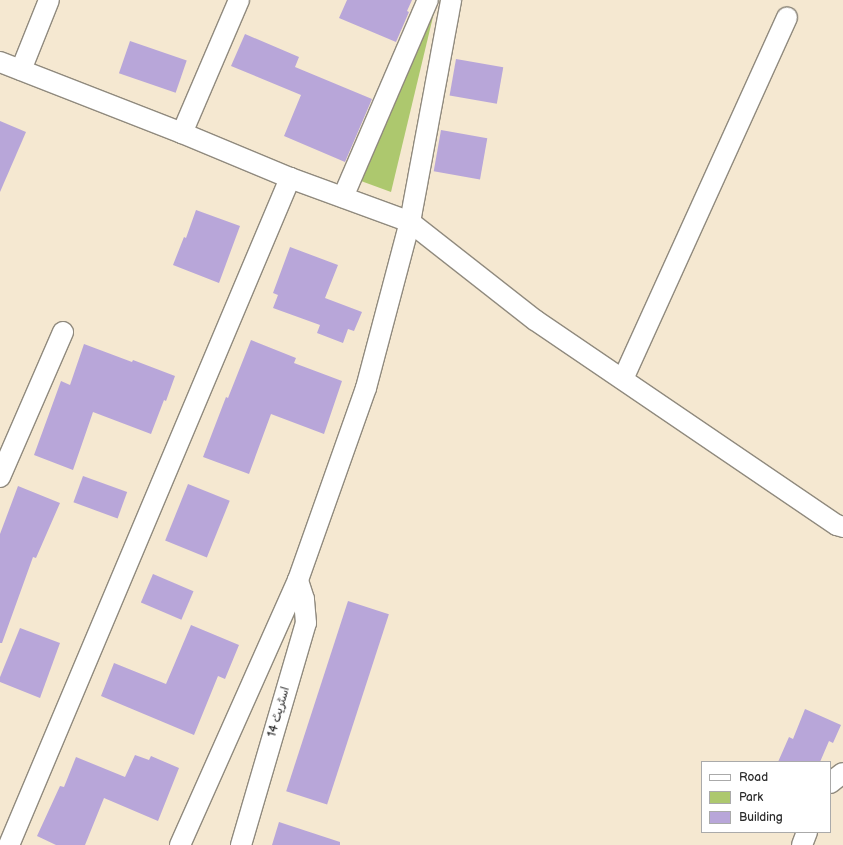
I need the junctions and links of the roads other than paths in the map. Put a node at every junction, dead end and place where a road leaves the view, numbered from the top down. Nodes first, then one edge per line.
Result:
1 (49, 0) edge
2 (239, 0) edge
3 (428, 0) edge
4 (451, 0) edge
5 (787, 18) dead end
6 (0, 62) edge
7 (21, 70) junction
8 (182, 133) junction
9 (290, 178) junction
10 (343, 197) junction
11 (410, 222) junction
12 (63, 332) dead end
13 (622, 379) junction
14 (0, 477) edge
15 (843, 527) edge
16 (298, 580) junction
17 (843, 773) edge
18 (831, 782) edge
19 (807, 833) edge
20 (9, 842) edge
21 (180, 845) edge
22 (241, 845) edge
23 (802, 845) edge

1 - 7 street
2 - 8 street
3 - 10 street
4 - 11 street
5 - 13 street
6 - 7 street
7 - 8 street
8 - 9 street
9 - 10 street
9 - 20 street
10 - 11 street
11 - 13 street
11 - 16 street
12 - 14 street
13 - 15 street
16 - 21 street
16 - 22 street, اسٹریٹ 14
17 - 18 street
19 - 23 street

